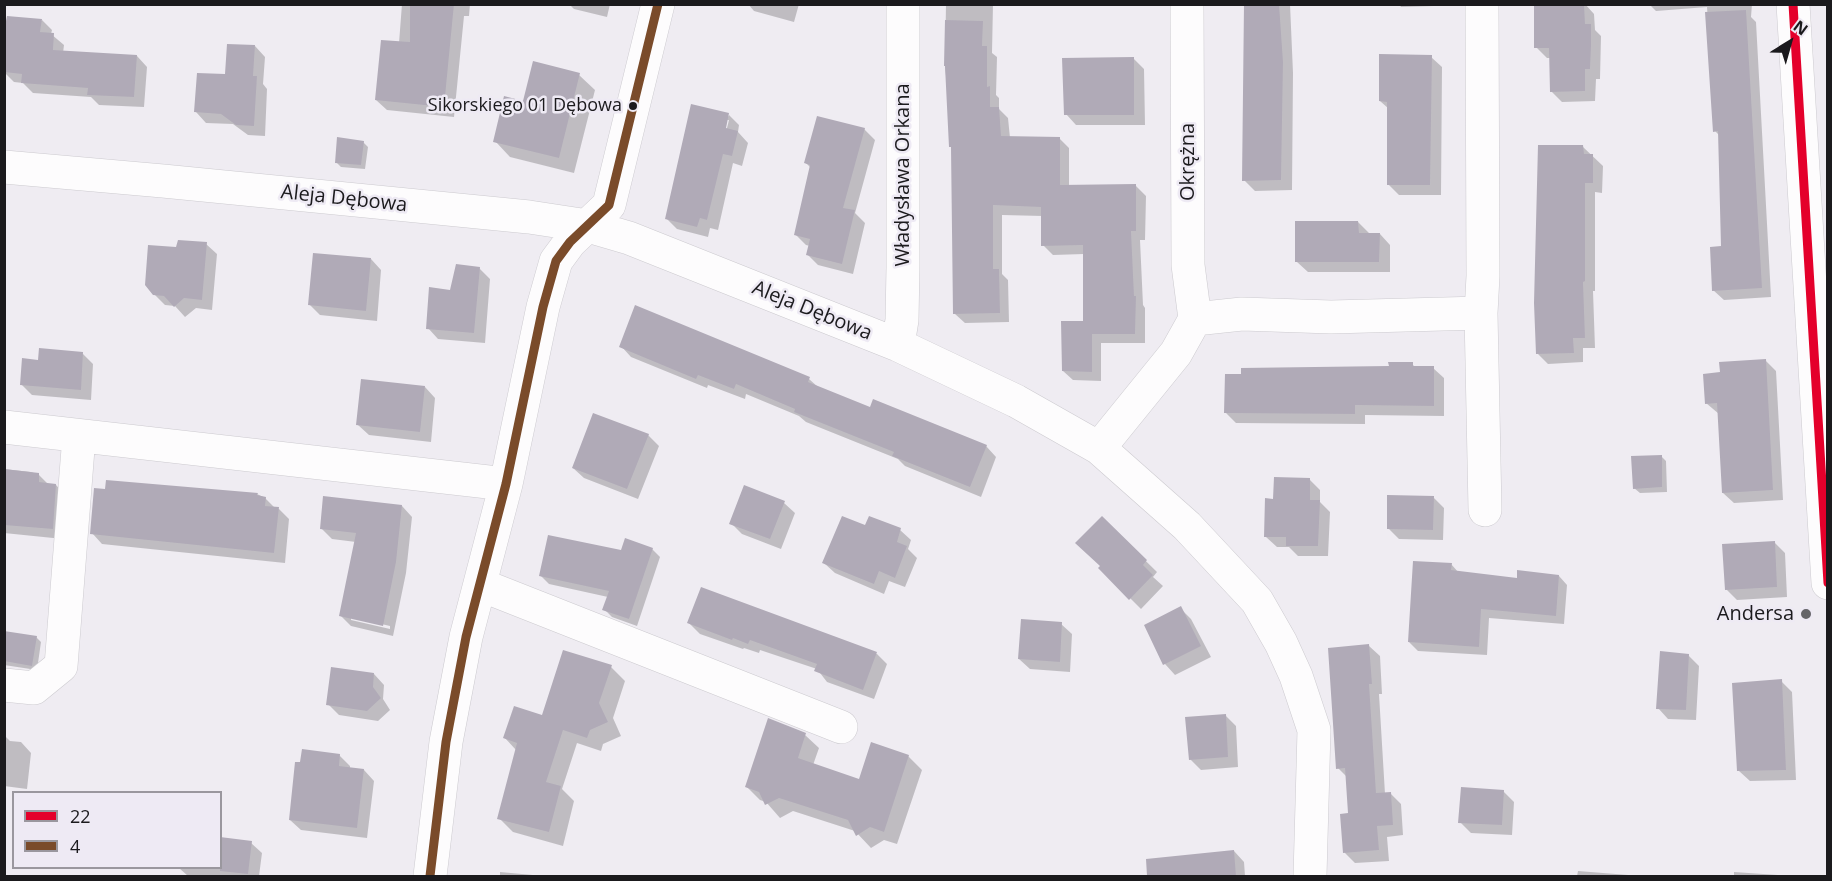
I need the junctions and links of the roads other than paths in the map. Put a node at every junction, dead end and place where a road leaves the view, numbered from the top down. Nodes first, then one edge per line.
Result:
1 (658, 4) edge
2 (903, 4) edge
3 (1187, 4) edge
4 (1482, 4) edge
5 (1793, 4) edge
6 (4, 167) edge
7 (588, 226) junction
8 (1481, 313) junction
9 (1195, 319) junction
10 (898, 345) junction
11 (4, 428) edge
12 (79, 436) junction
13 (1099, 448) junction
14 (506, 484) junction
15 (1485, 510) dead end
16 (1827, 583) edge
17 (481, 585) junction
18 (4, 685) edge
19 (842, 727) dead end
20 (430, 876) edge
21 (1310, 876) edge

1 - 7 street
2 - 10 street, Władysława Orkana
3 - 9 street, Okrężna
4 - 8 street
5 - 16 street
6 - 7 street, Aleja Dębowa
7 - 10 street, Aleja Dębowa
7 - 14 street
8 - 9 street
8 - 15 street
9 - 13 street
10 - 13 street, Aleja Dębowa
11 - 12 street
12 - 14 street
12 - 18 street
13 - 21 street, Aleja Dębowa
14 - 17 street
17 - 19 street
17 - 20 street

